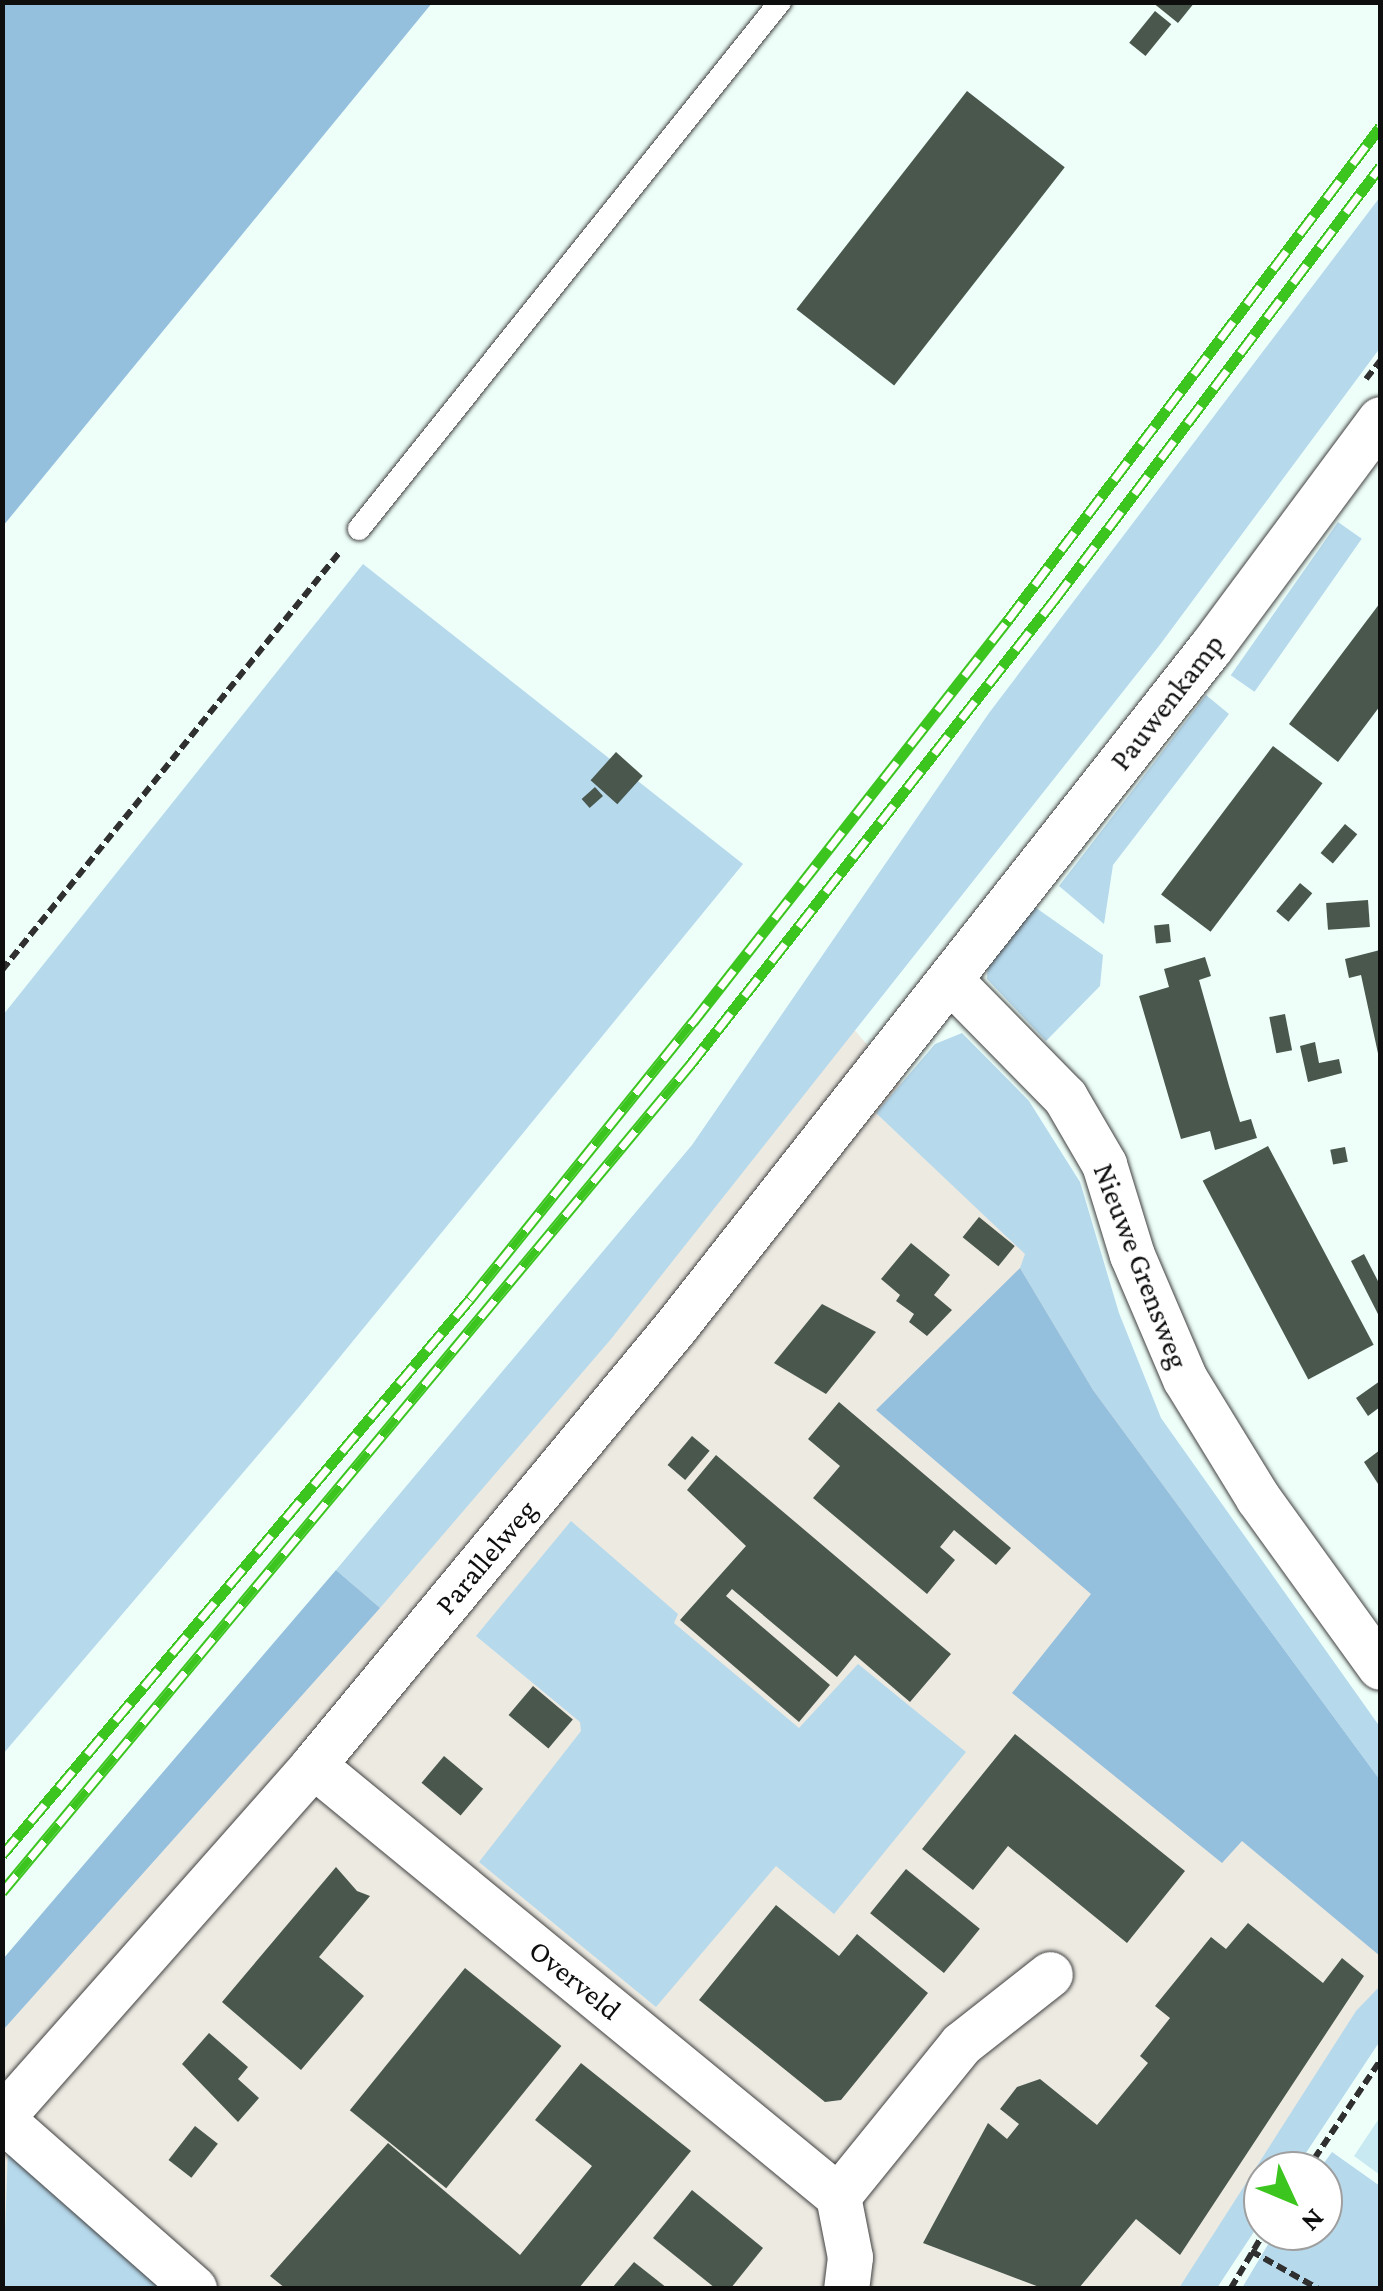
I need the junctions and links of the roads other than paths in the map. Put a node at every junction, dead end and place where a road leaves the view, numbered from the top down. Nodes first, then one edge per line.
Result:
1 (780, 2) edge
2 (1380, 419) edge
3 (359, 528) road end
4 (950, 981) junction
5 (1380, 1666) edge
6 (313, 1765) junction
7 (1050, 1974) dead end
8 (2, 2118) edge
9 (838, 2196) junction
10 (194, 2288) edge
11 (846, 2288) edge

1 - 3 lane
2 - 4 street, Pauwenkamp
4 - 5 street, Nieuwe Grensweg
4 - 6 street, Parallelweg
6 - 8 street, Parallelweg
6 - 9 street, Overveld
7 - 9 street
8 - 10 street
9 - 11 street

